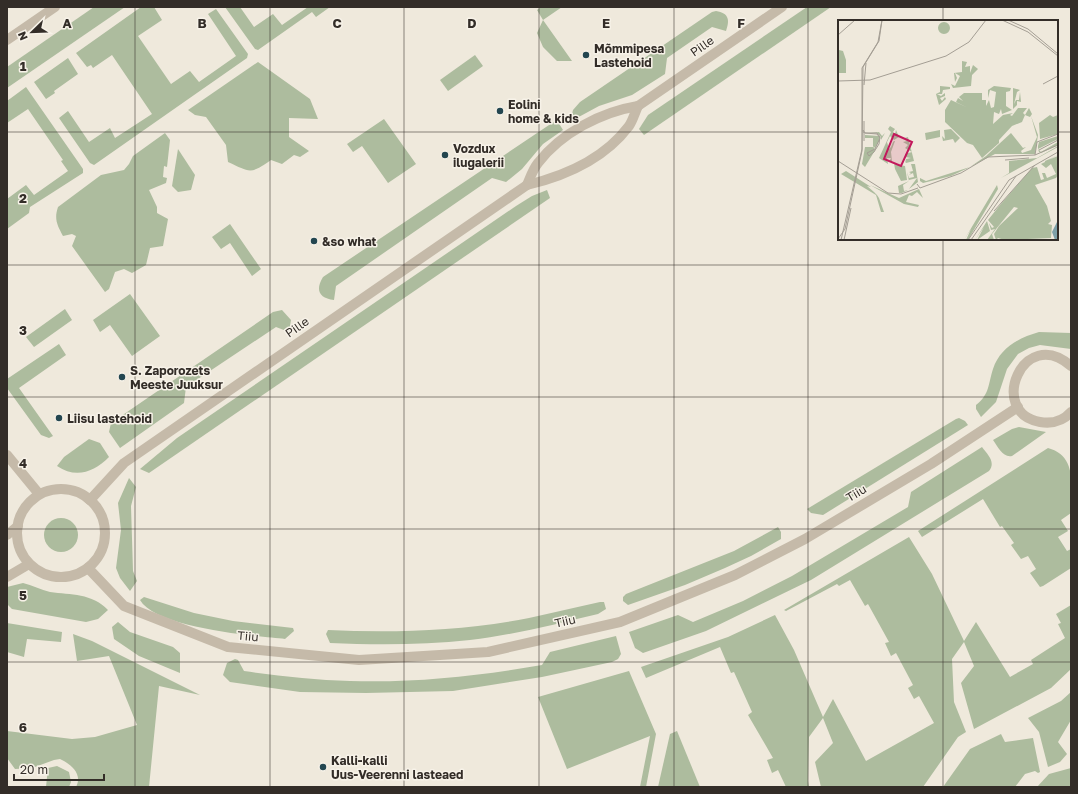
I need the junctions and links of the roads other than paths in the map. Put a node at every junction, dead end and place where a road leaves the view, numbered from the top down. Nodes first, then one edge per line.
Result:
1 (55, 7) edge
2 (782, 7) edge
3 (7, 40) edge
4 (638, 106) junction
5 (527, 185) junction
6 (1071, 366) edge
7 (1018, 407) junction
8 (1071, 412) edge
9 (7, 455) edge
10 (39, 494) junction
11 (90, 500) junction
12 (18, 526) junction
13 (7, 535) edge
14 (29, 564) junction
15 (88, 568) junction
16 (7, 577) edge

1 - 3 street
2 - 4 street, Pille
4 - 5 street, Pille
4 - 5 street, Pille
5 - 11 street, Pille
6 - 7 street
7 - 8 street
7 - 15 street, Tiiu
9 - 10 street
10 - 11 street
10 - 12 street
11 - 15 street
12 - 13 street
12 - 14 street
14 - 15 street
14 - 16 street

